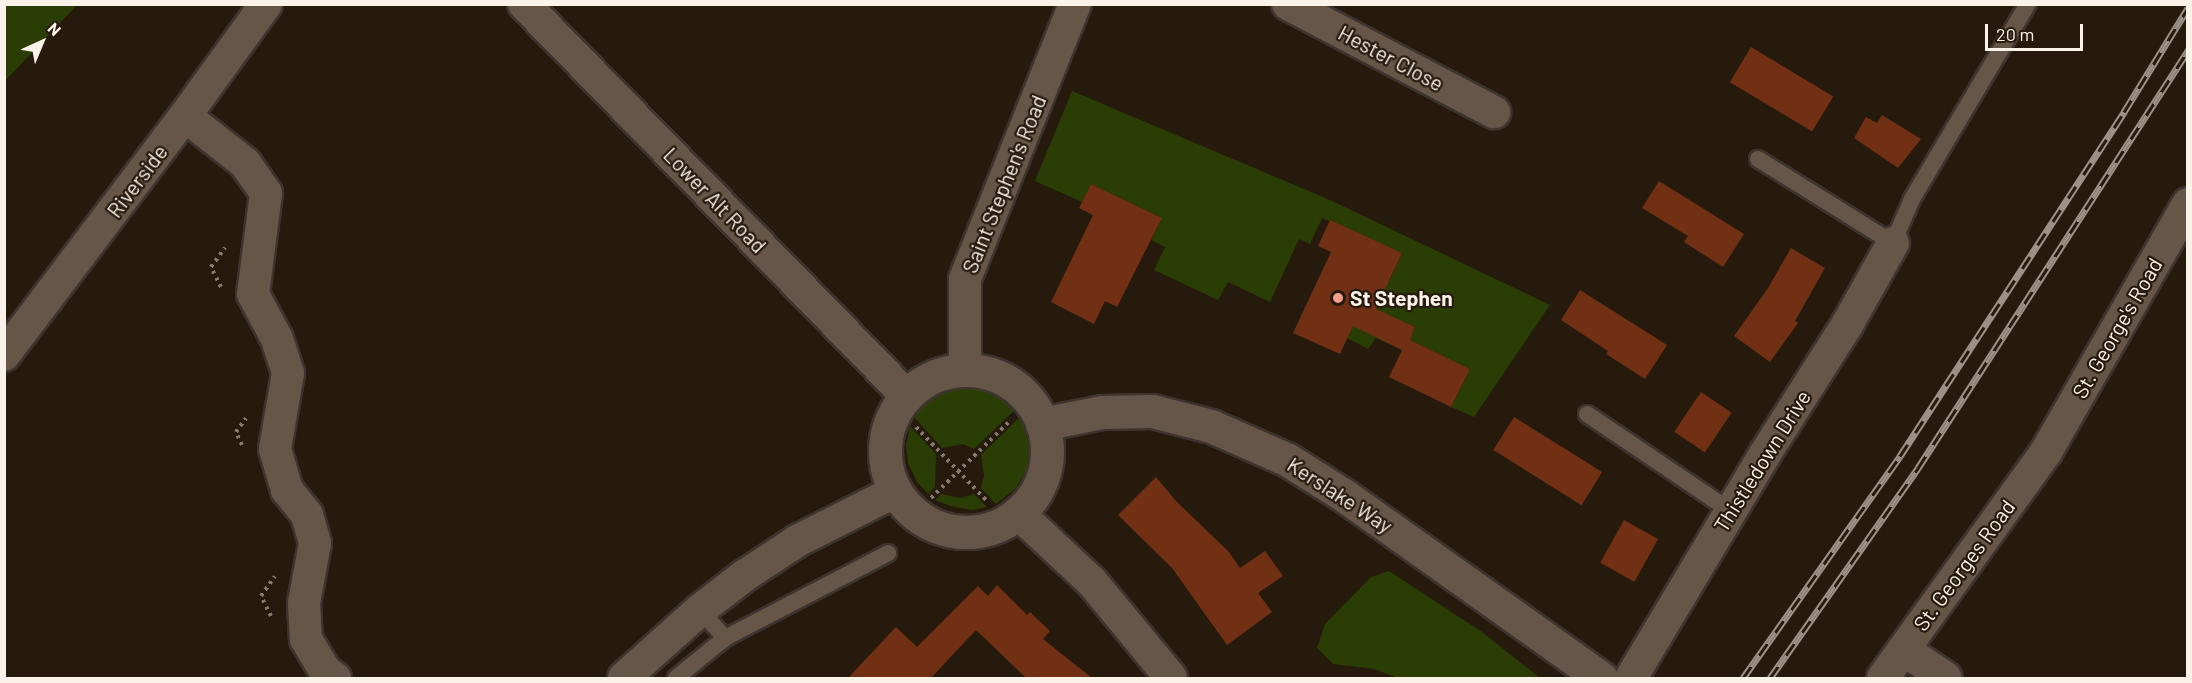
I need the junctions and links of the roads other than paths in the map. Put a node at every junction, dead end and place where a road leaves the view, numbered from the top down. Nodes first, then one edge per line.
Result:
1 (266, 4) edge
2 (524, 4) edge
3 (1076, 4) edge
4 (1287, 4) edge
5 (2028, 4) edge
6 (1494, 112) dead end
7 (185, 116) junction
8 (1758, 159) dead end
9 (2187, 204) edge
10 (1893, 243) junction
11 (4, 355) edge
12 (965, 370) junction
13 (909, 409) junction
14 (1587, 414) dead end
15 (1027, 421) junction
16 (2046, 452) joint
17 (896, 491) junction
18 (1005, 509) junction
19 (1731, 511) junction
20 (888, 553) dead end
21 (700, 610) junction
22 (725, 638) junction
23 (1904, 650) junction
24 (335, 678) edge
25 (624, 678) edge
26 (676, 678) edge
27 (1171, 678) edge
28 (1601, 678) edge
29 (1631, 678) edge
30 (1883, 678) edge
31 (1946, 678) edge

1 - 7 street, Riverside
2 - 13 street, Lower Alt Road
3 - 12 street, Saint Stephen's Road
4 - 6 street, Hester Close
5 - 10 lane
7 - 11 street, Riverside
7 - 24 street
8 - 10 lane
9 - 16 street, St. George's Road
10 - 19 street, Thistledown Drive
12 - 13 street
12 - 15 street
13 - 17 street
14 - 19 lane
15 - 18 street
15 - 28 street, Kerslake Way
16 - 23 street, St. Georges Road
17 - 18 street
17 - 21 street
18 - 27 street
19 - 29 street, Thistledown Drive
20 - 22 lane
21 - 22 lane
21 - 25 street
22 - 26 lane
23 - 30 street, St. Georges Road
23 - 31 street

